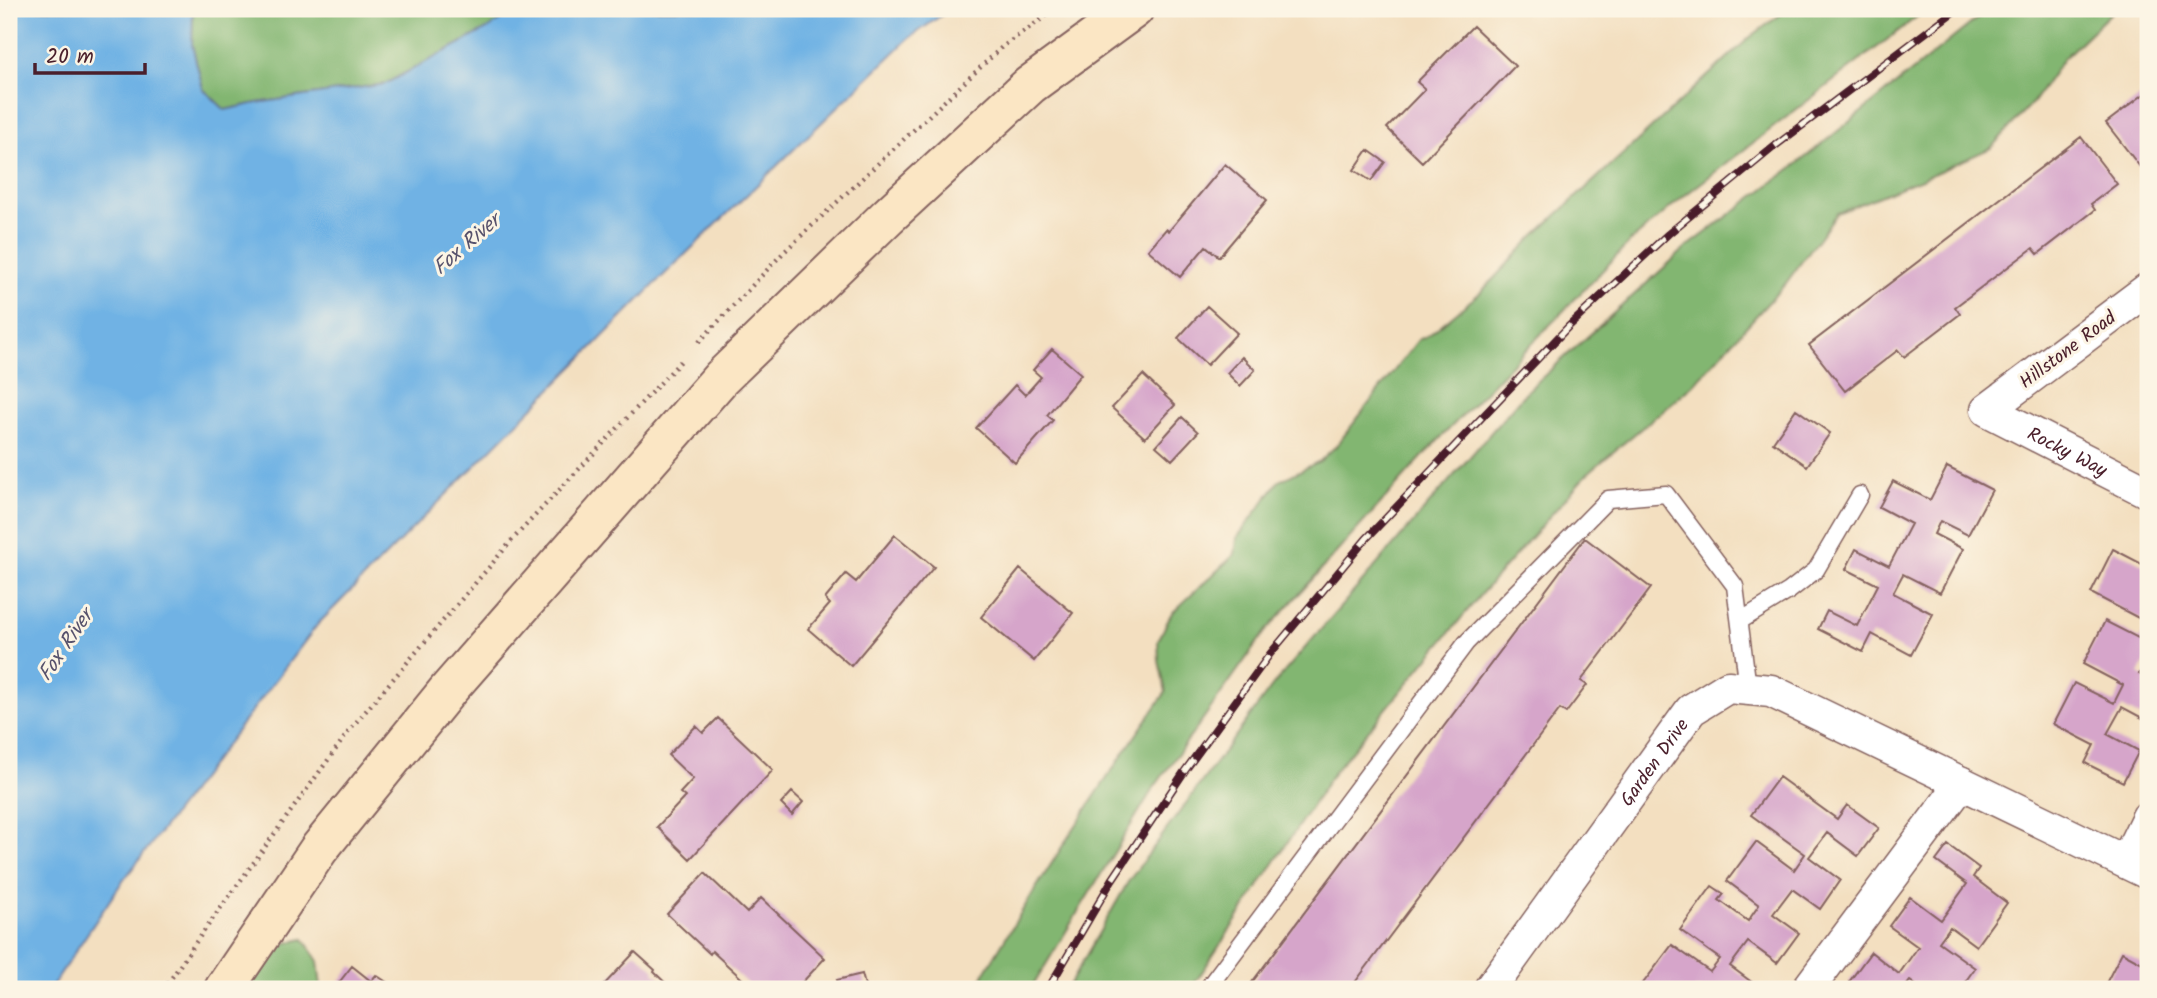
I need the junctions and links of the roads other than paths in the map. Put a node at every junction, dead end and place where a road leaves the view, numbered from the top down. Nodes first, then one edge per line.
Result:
1 (1134, 9) edge
2 (2148, 289) edge
3 (1987, 410) joint
4 (2148, 492) edge
5 (1860, 495) dead end
6 (1740, 621) junction
7 (1748, 688) junction
8 (1962, 783) junction
9 (2148, 817) edge
10 (2137, 867) edge
11 (224, 989) edge
12 (1208, 989) edge
13 (1490, 989) edge
14 (1808, 989) edge

1 - 11 street
2 - 3 street, Hillstone Road
3 - 4 street, Rocky Way
5 - 6 lane
6 - 7 lane
6 - 12 lane
7 - 8 street, Garden Drive
7 - 13 street, Garden Drive
8 - 10 street, Garden Drive
8 - 14 street
9 - 10 street, Garden Drive

